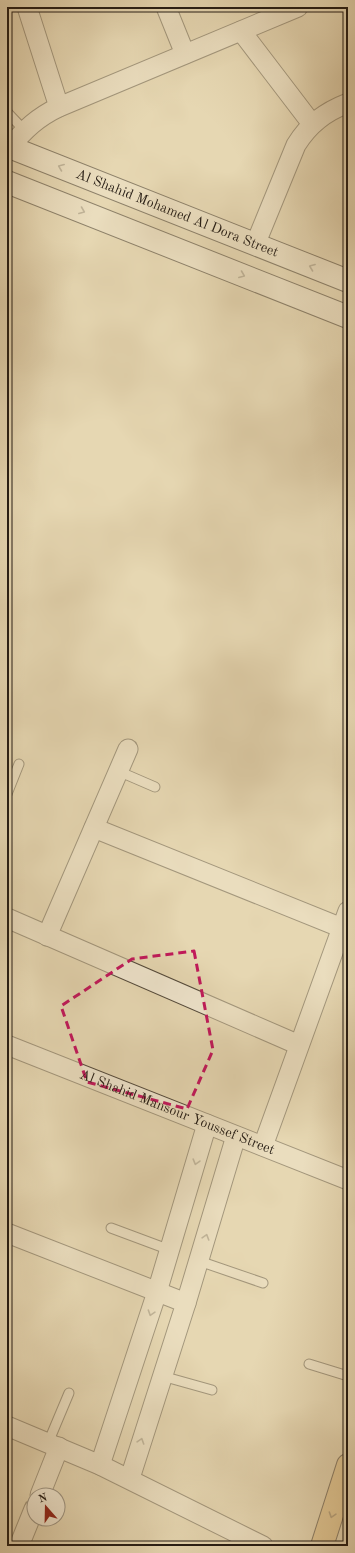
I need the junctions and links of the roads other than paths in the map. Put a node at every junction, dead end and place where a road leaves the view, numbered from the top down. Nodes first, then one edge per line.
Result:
1 (27, 7) edge
2 (166, 7) edge
3 (295, 8) edge
4 (241, 31) junction
5 (185, 54) junction
6 (348, 103) edge
7 (59, 107) junction
8 (7, 112) edge
9 (312, 124) junction
10 (24, 130) junction
11 (8, 146) edge
12 (7, 182) edge
13 (226, 234) junction
14 (255, 245) junction
15 (212, 263) junction
16 (348, 281) edge
17 (348, 317) edge
18 (128, 748) dead end
19 (19, 764) dead end
20 (118, 771) junction
21 (154, 787) dead end
22 (7, 794) edge
23 (94, 828) junction
24 (7, 918) edge
25 (345, 920) edge
26 (47, 936) junction
27 (7, 1045) edge
28 (299, 1045) junction
29 (207, 1124) junction
30 (236, 1136) junction
31 (263, 1146) junction
32 (348, 1180) edge
33 (111, 1228) dead end
34 (7, 1233) edge
35 (170, 1250) junction
36 (199, 1260) junction
37 (263, 1283) dead end
38 (157, 1292) junction
39 (186, 1303) junction
40 (309, 1364) dead end
41 (162, 1376) junction
42 (348, 1376) edge
43 (212, 1390) dead end
44 (69, 1392) dead end
45 (7, 1426) edge
46 (54, 1445) junction
47 (100, 1465) junction
48 (348, 1465) edge
49 (130, 1478) junction
50 (42, 1487) edge
51 (27, 1527) edge
52 (19, 1546) edge
53 (263, 1546) edge
54 (322, 1546) edge

1 - 7 street
2 - 5 street
3 - 4 street
4 - 5 street
4 - 9 street
5 - 7 street
6 - 9 street
7 - 10 street
8 - 10 lane
9 - 14 street
10 - 11 street
13 -> 11 main road, Al Shahid Mohamed Al Dora Street
12 -> 15 main road
13 - 14 main road, Al Shahid Mohamed Al Dora Street
13 - 15 main road
16 -> 14 main road, Al Shahid Mohamed Al Dora Street
15 -> 17 main road
18 - 20 street
19 - 22 lane
20 - 21 lane
20 - 23 street
23 - 25 street
23 - 26 street
24 - 26 street
25 - 28 street
26 - 28 street
27 - 29 street, Al Shahid Mansour Youssef Street
28 - 31 street
29 - 30 street, Al Shahid Mansour Youssef Street
29 -> 35 street
30 - 31 street, Al Shahid Mansour Youssef Street
36 -> 30 street
31 - 32 street, Al Shahid Mansour Youssef Street
33 - 35 lane
34 - 38 street
35 - 38 street
36 - 37 lane
36 - 39 street
38 - 39 street
38 -> 47 street
39 - 41 street
40 - 42 lane
41 - 43 lane
49 -> 41 street
44 - 46 lane
45 - 46 street
46 - 47 street
46 - 50 street
47 - 49 street
48 -> 54 main road
49 - 53 street
51 - 52 street

